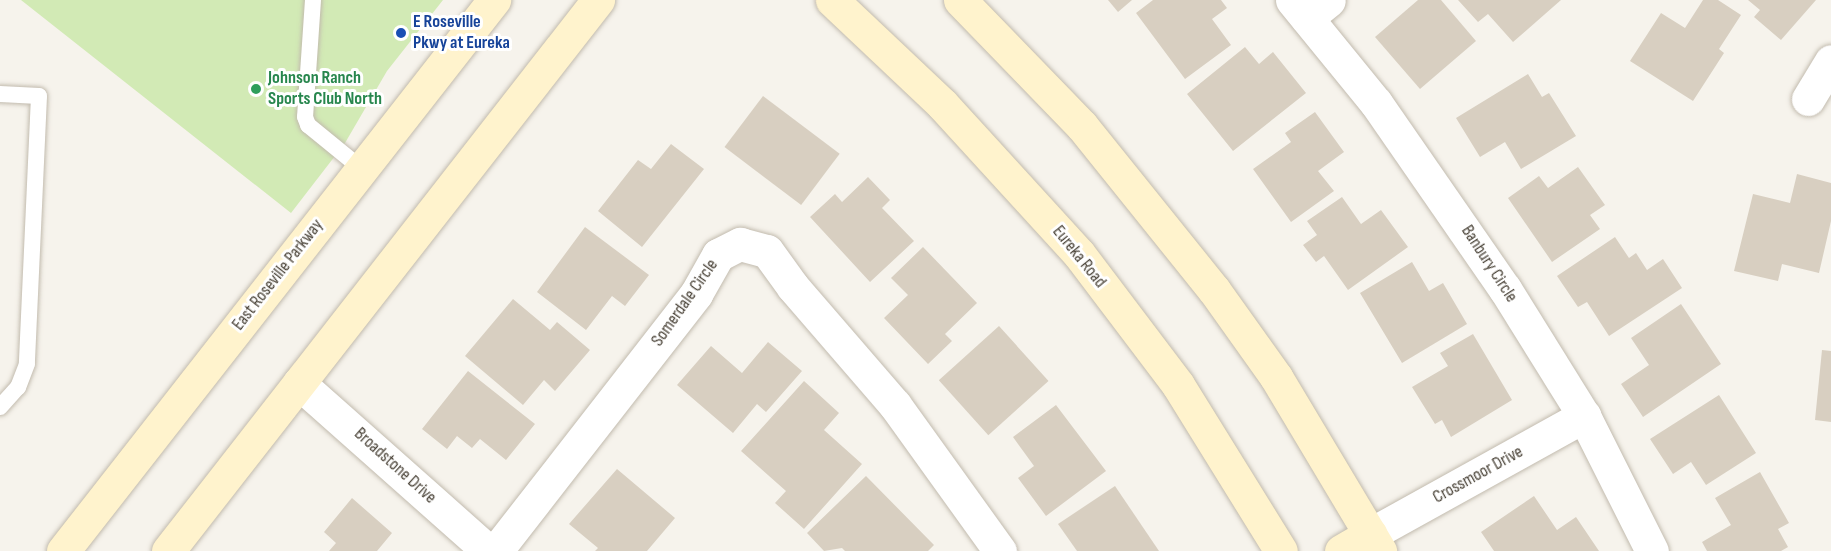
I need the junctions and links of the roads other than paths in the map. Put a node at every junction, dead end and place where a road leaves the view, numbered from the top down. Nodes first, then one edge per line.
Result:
1 (313, 0) edge
2 (494, 0) edge
3 (598, 0) edge
4 (832, 0) edge
5 (960, 0) edge
6 (1309, 6) edge
7 (1831, 61) edge
8 (0, 94) edge
9 (1809, 99) dead end
10 (362, 169) junction
11 (299, 383) junction
12 (0, 408) edge
13 (1584, 416) junction
14 (1376, 542) edge
15 (63, 551) edge
16 (168, 551) edge
17 (489, 551) edge
18 (496, 551) edge
19 (1000, 551) edge
20 (1281, 551) edge
21 (1341, 551) edge
22 (1652, 551) edge

1 - 10 lane
2 - 10 main road, East Roseville Parkway
3 - 11 main road
4 - 20 main road, Eureka Road
5 - 14 main road
6 - 13 street, Banbury Circle
7 - 9 street
8 - 12 lane
10 - 15 main road, East Roseville Parkway
11 - 16 main road
11 - 17 street, Broadstone Drive
13 - 14 street, Crossmoor Drive
13 - 22 street, Banbury Circle
14 - 21 main road
18 - 19 street, Somerdale Circle

